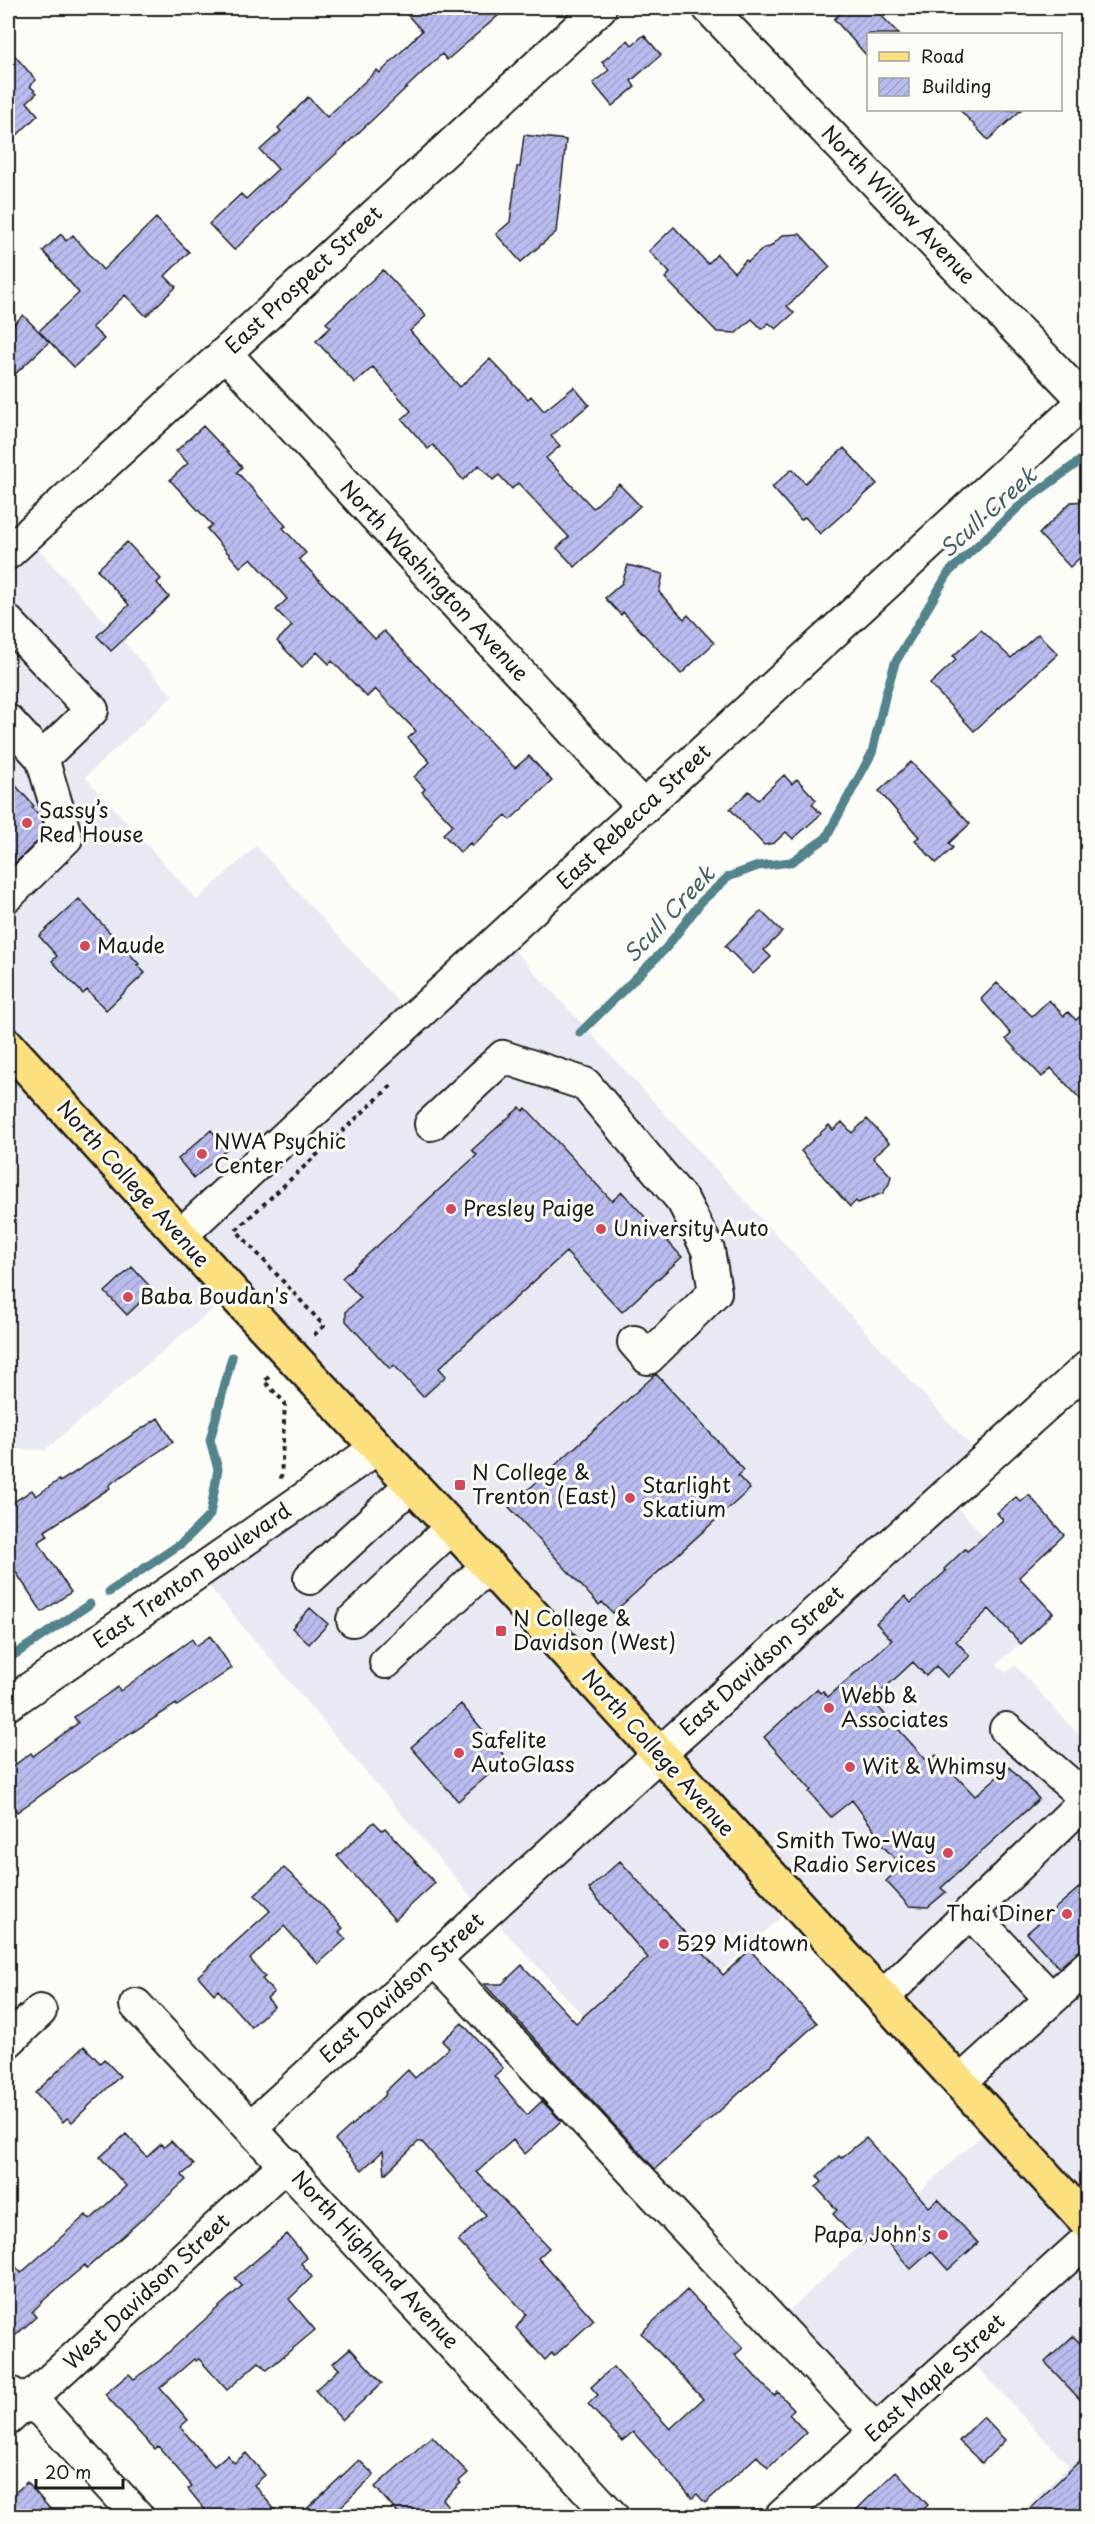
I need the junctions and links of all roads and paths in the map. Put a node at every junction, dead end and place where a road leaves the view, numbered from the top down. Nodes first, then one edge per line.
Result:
1 (600, 8) edge
2 (709, 8) edge
3 (225, 353) junction
4 (1087, 401) edge
5 (8, 553) edge
6 (8, 622) edge
7 (8, 722) edge
8 (42, 758) junction
9 (644, 808) junction
10 (8, 895) edge
11 (8, 1046) edge
12 (392, 1085) dead end
13 (431, 1124) dead end
14 (181, 1235) junction
15 (315, 1335) dead end
16 (634, 1342) dead end
17 (1088, 1367) edge
18 (377, 1448) junction
19 (411, 1485) junction
20 (451, 1528) junction
21 (488, 1566) junction
22 (310, 1578) dead end
23 (352, 1620) dead end
24 (386, 1662) dead end
25 (8, 1704) edge
26 (1006, 1729) dead end
27 (659, 1754) junction
28 (1087, 1799) edge
29 (970, 1912) junction
30 (435, 1959) junction
31 (1088, 1966) edge
32 (882, 1998) junction
33 (1051, 1999) junction
34 (136, 2005) dead end
35 (40, 2011) dead end
36 (8, 2041) edge
37 (959, 2083) junction
38 (251, 2127) junction
39 (286, 2164) junction
40 (1088, 2223) edge
41 (1088, 2239) edge
42 (14, 2404) edge
43 (876, 2431) junction
44 (138, 2517) edge
45 (612, 2517) edge
46 (782, 2517) edge

1 - 3 street, East Prospect Street
2 - 4 street, North Willow Avenue
3 - 5 street, East Prospect Street
3 - 9 street, North Washington Avenue
4 - 9 street, East Rebecca Street
6 - 8 street
7 - 8 street
8 - 10 street
9 - 14 street, East Rebecca Street
11 - 14 main road, North College Avenue
12 - 15 path
13 - 16 street
14 - 18 main road, North College Avenue
17 - 27 street, East Davidson Street
18 - 19 main road, North College Avenue
18 - 25 street, East Trenton Boulevard
19 - 20 main road, North College Avenue
19 - 22 street
20 - 21 main road, North College Avenue
20 - 23 street
21 - 24 street
21 - 27 main road, North College Avenue
26 - 28 street
27 - 30 street, East Davidson Street
27 - 32 main road, North College Avenue
28 - 29 street
29 - 32 street
29 - 33 street
30 - 38 street, East Davidson Street
30 - 43 street
31 - 33 street
32 - 37 main road, North College Avenue
33 - 37 street
34 - 38 street, North Highland Avenue
35 - 36 street
37 - 40 main road, North College Avenue
38 - 39 street, North Highland Avenue
39 - 42 street, West Davidson Street
39 - 45 street, North Highland Avenue
41 - 43 street, East Maple Street
42 - 44 street
43 - 46 street, East Maple Street

